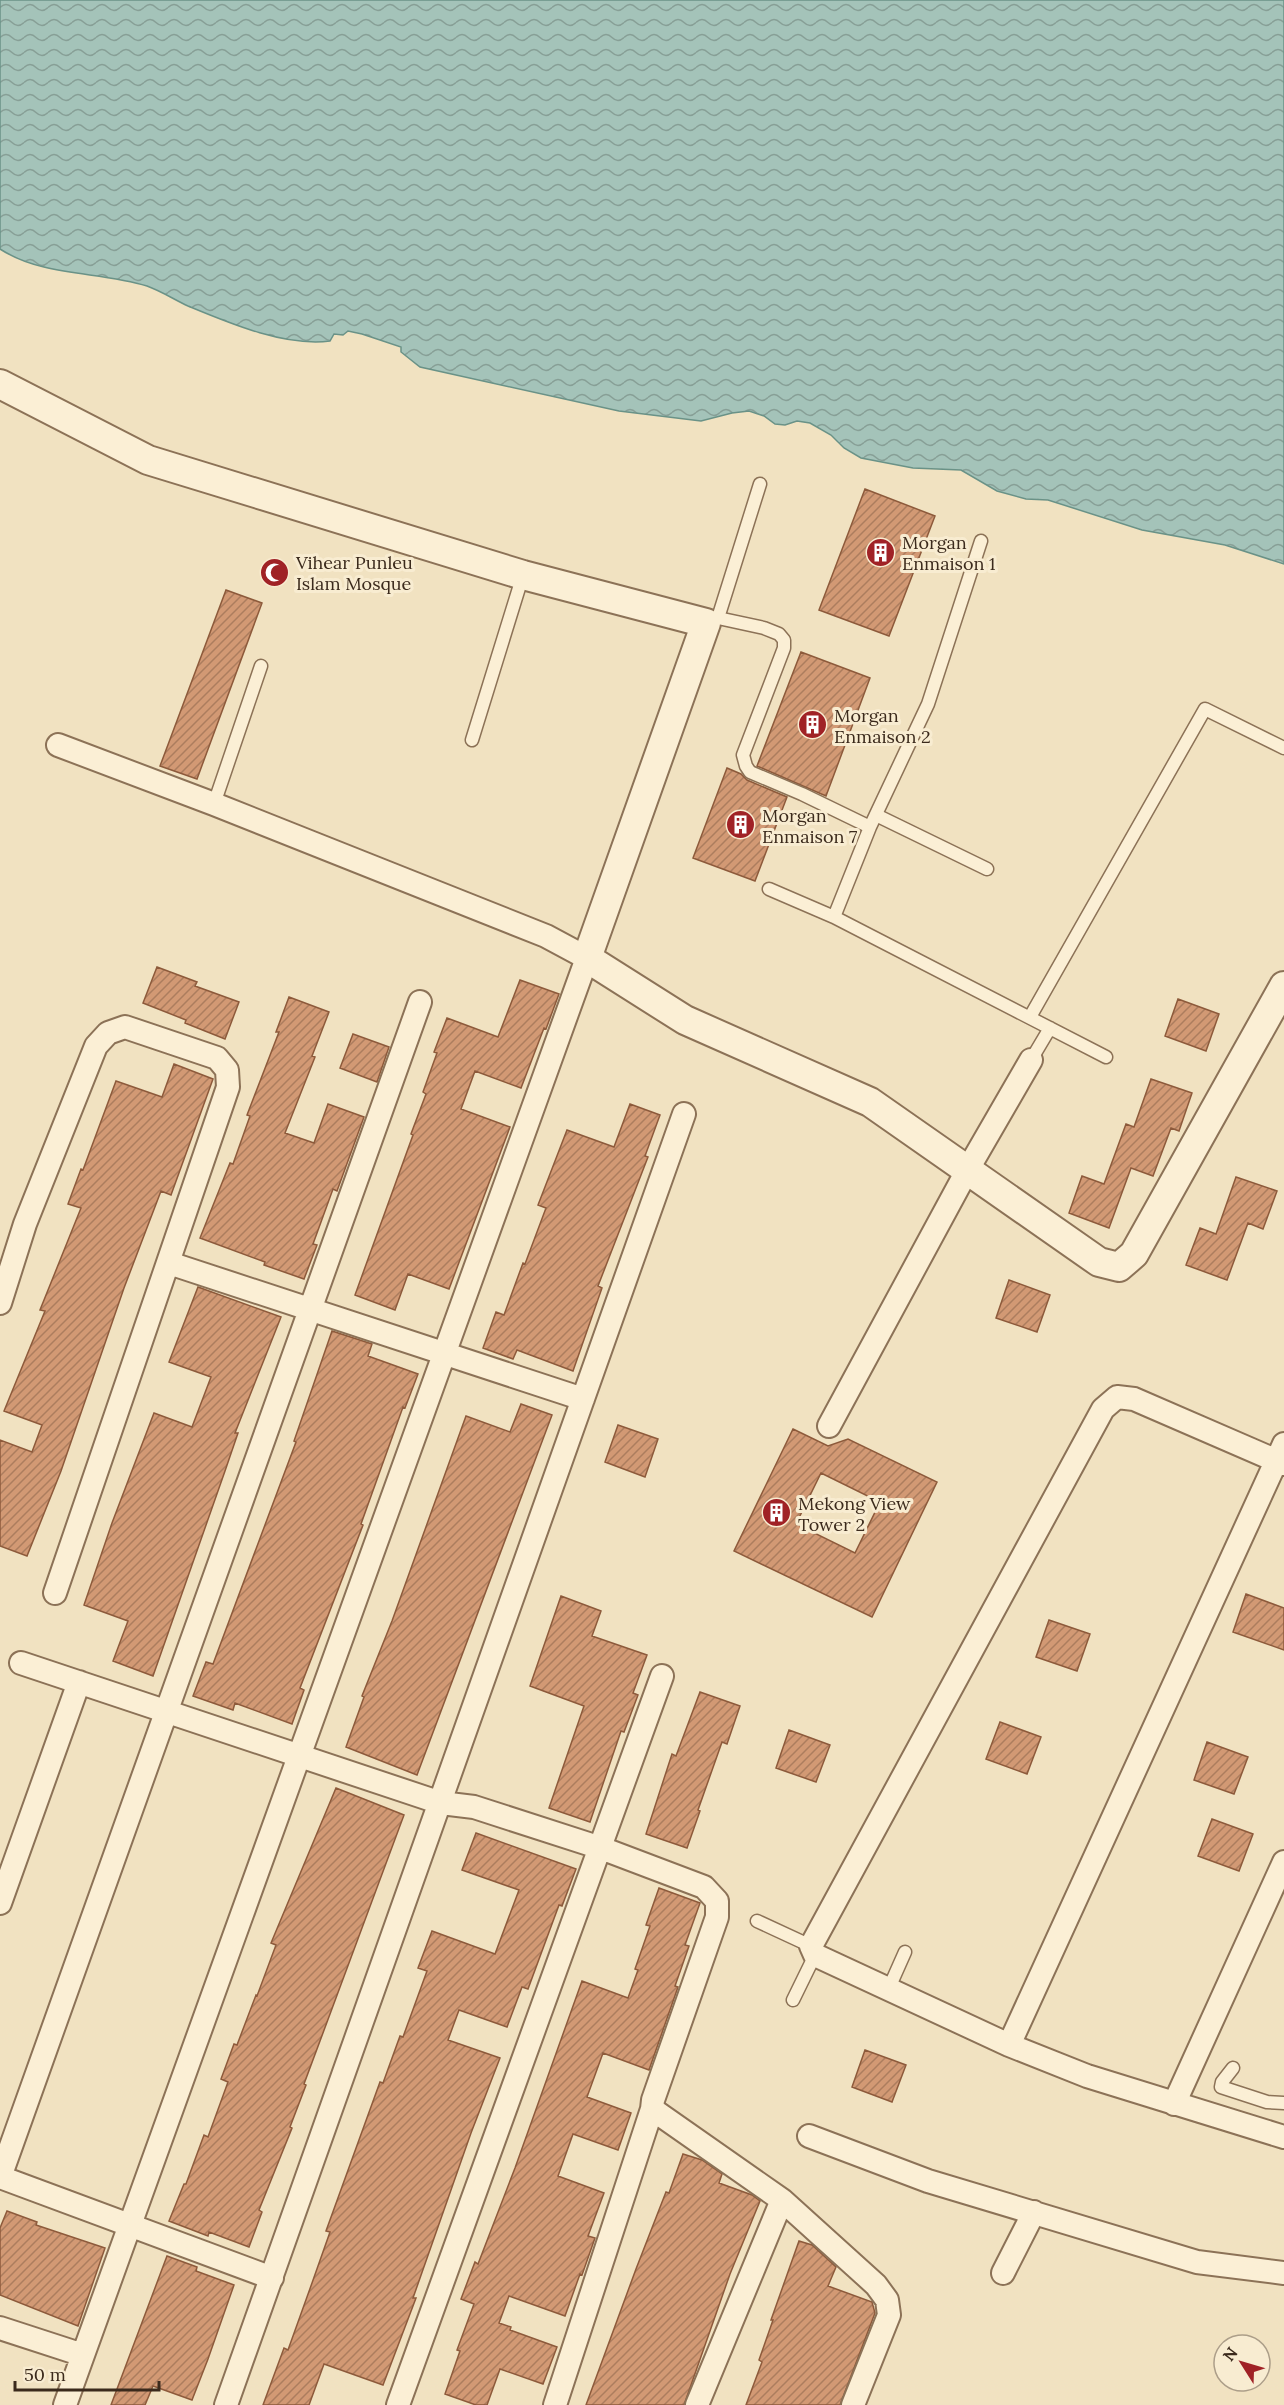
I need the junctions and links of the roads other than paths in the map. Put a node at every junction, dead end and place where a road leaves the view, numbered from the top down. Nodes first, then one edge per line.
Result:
1 (0, 384) edge
2 (760, 484) dead end
3 (981, 541) dead end
4 (523, 575) junction
5 (712, 621) junction
6 (261, 666) dead end
7 (472, 740) dead end
8 (58, 745) dead end
9 (1284, 748) edge
10 (214, 804) junction
11 (876, 814) junction
12 (870, 827) junction
13 (987, 869) dead end
14 (769, 889) dead end
15 (834, 917) junction
16 (587, 958) junction
17 (1284, 986) edge
18 (420, 1002) dead end
19 (1030, 1017) junction
20 (1050, 1028) junction
21 (1106, 1057) dead end
22 (1031, 1060) joint
23 (684, 1114) dead end
24 (968, 1169) junction
25 (168, 1263) junction
26 (0, 1303) edge
27 (310, 1309) junction
28 (445, 1354) junction
29 (583, 1399) junction
30 (829, 1426) dead end
31 (1282, 1456) edge
32 (55, 1593) dead end
33 (21, 1663) dead end
34 (662, 1676) dead end
35 (79, 1682) junction
36 (167, 1711) junction
37 (299, 1755) junction
38 (441, 1803) junction
39 (601, 1848) junction
40 (1284, 1862) edge
41 (0, 1903) edge
42 (757, 1921) dead end
43 (813, 1950) junction
44 (905, 1952) dead end
45 (889, 1988) junction
46 (793, 2000) dead end
47 (1009, 2044) junction
48 (1233, 2068) dead end
49 (1284, 2103) edge
50 (1174, 2104) junction
51 (652, 2109) junction
52 (809, 2136) dead end
53 (1284, 2137) edge
54 (0, 2177) edge
55 (782, 2199) junction
56 (1034, 2212) junction
57 (130, 2224) junction
58 (1003, 2273) dead end
59 (1284, 2273) edge
60 (272, 2278) junction
61 (0, 2328) edge
62 (83, 2355) junction
63 (65, 2405) edge
64 (226, 2405) edge
65 (398, 2405) edge
66 (555, 2405) edge
67 (697, 2405) edge
68 (853, 2405) edge

1 - 4 street
2 - 5 lane
3 - 11 lane
4 - 5 street
4 - 7 lane
5 - 12 lane
5 - 16 street
6 - 10 lane
8 - 10 street
9 - 19 lane
10 - 16 street
11 - 12 lane
11 - 13 lane
12 - 15 lane
14 - 15 lane
15 - 19 lane
16 - 24 street
16 - 28 street
17 - 24 street
18 - 27 street
19 - 20 lane
20 - 21 lane
20 - 22 lane
22 - 24 street
23 - 29 street
24 - 30 street
25 - 26 street
25 - 27 street
25 - 32 street
27 - 28 street
27 - 36 street
28 - 29 street
28 - 37 street
29 - 38 street
31 - 43 street
31 - 47 street
33 - 35 street
34 - 39 street
35 - 36 street
35 - 41 street
36 - 37 street
36 - 54 street
37 - 38 street
37 - 57 street
38 - 39 street
38 - 60 street
39 - 51 street
39 - 65 street
40 - 50 street
42 - 43 lane
43 - 45 street
43 - 46 lane
44 - 45 lane
45 - 47 street
47 - 50 street
48 - 49 lane
50 - 53 street
51 - 55 street
51 - 66 street
52 - 56 street
54 - 57 street
55 - 67 street
55 - 68 street
56 - 58 street
56 - 59 street
57 - 60 street
57 - 62 street
60 - 64 street
61 - 62 street
62 - 63 street

